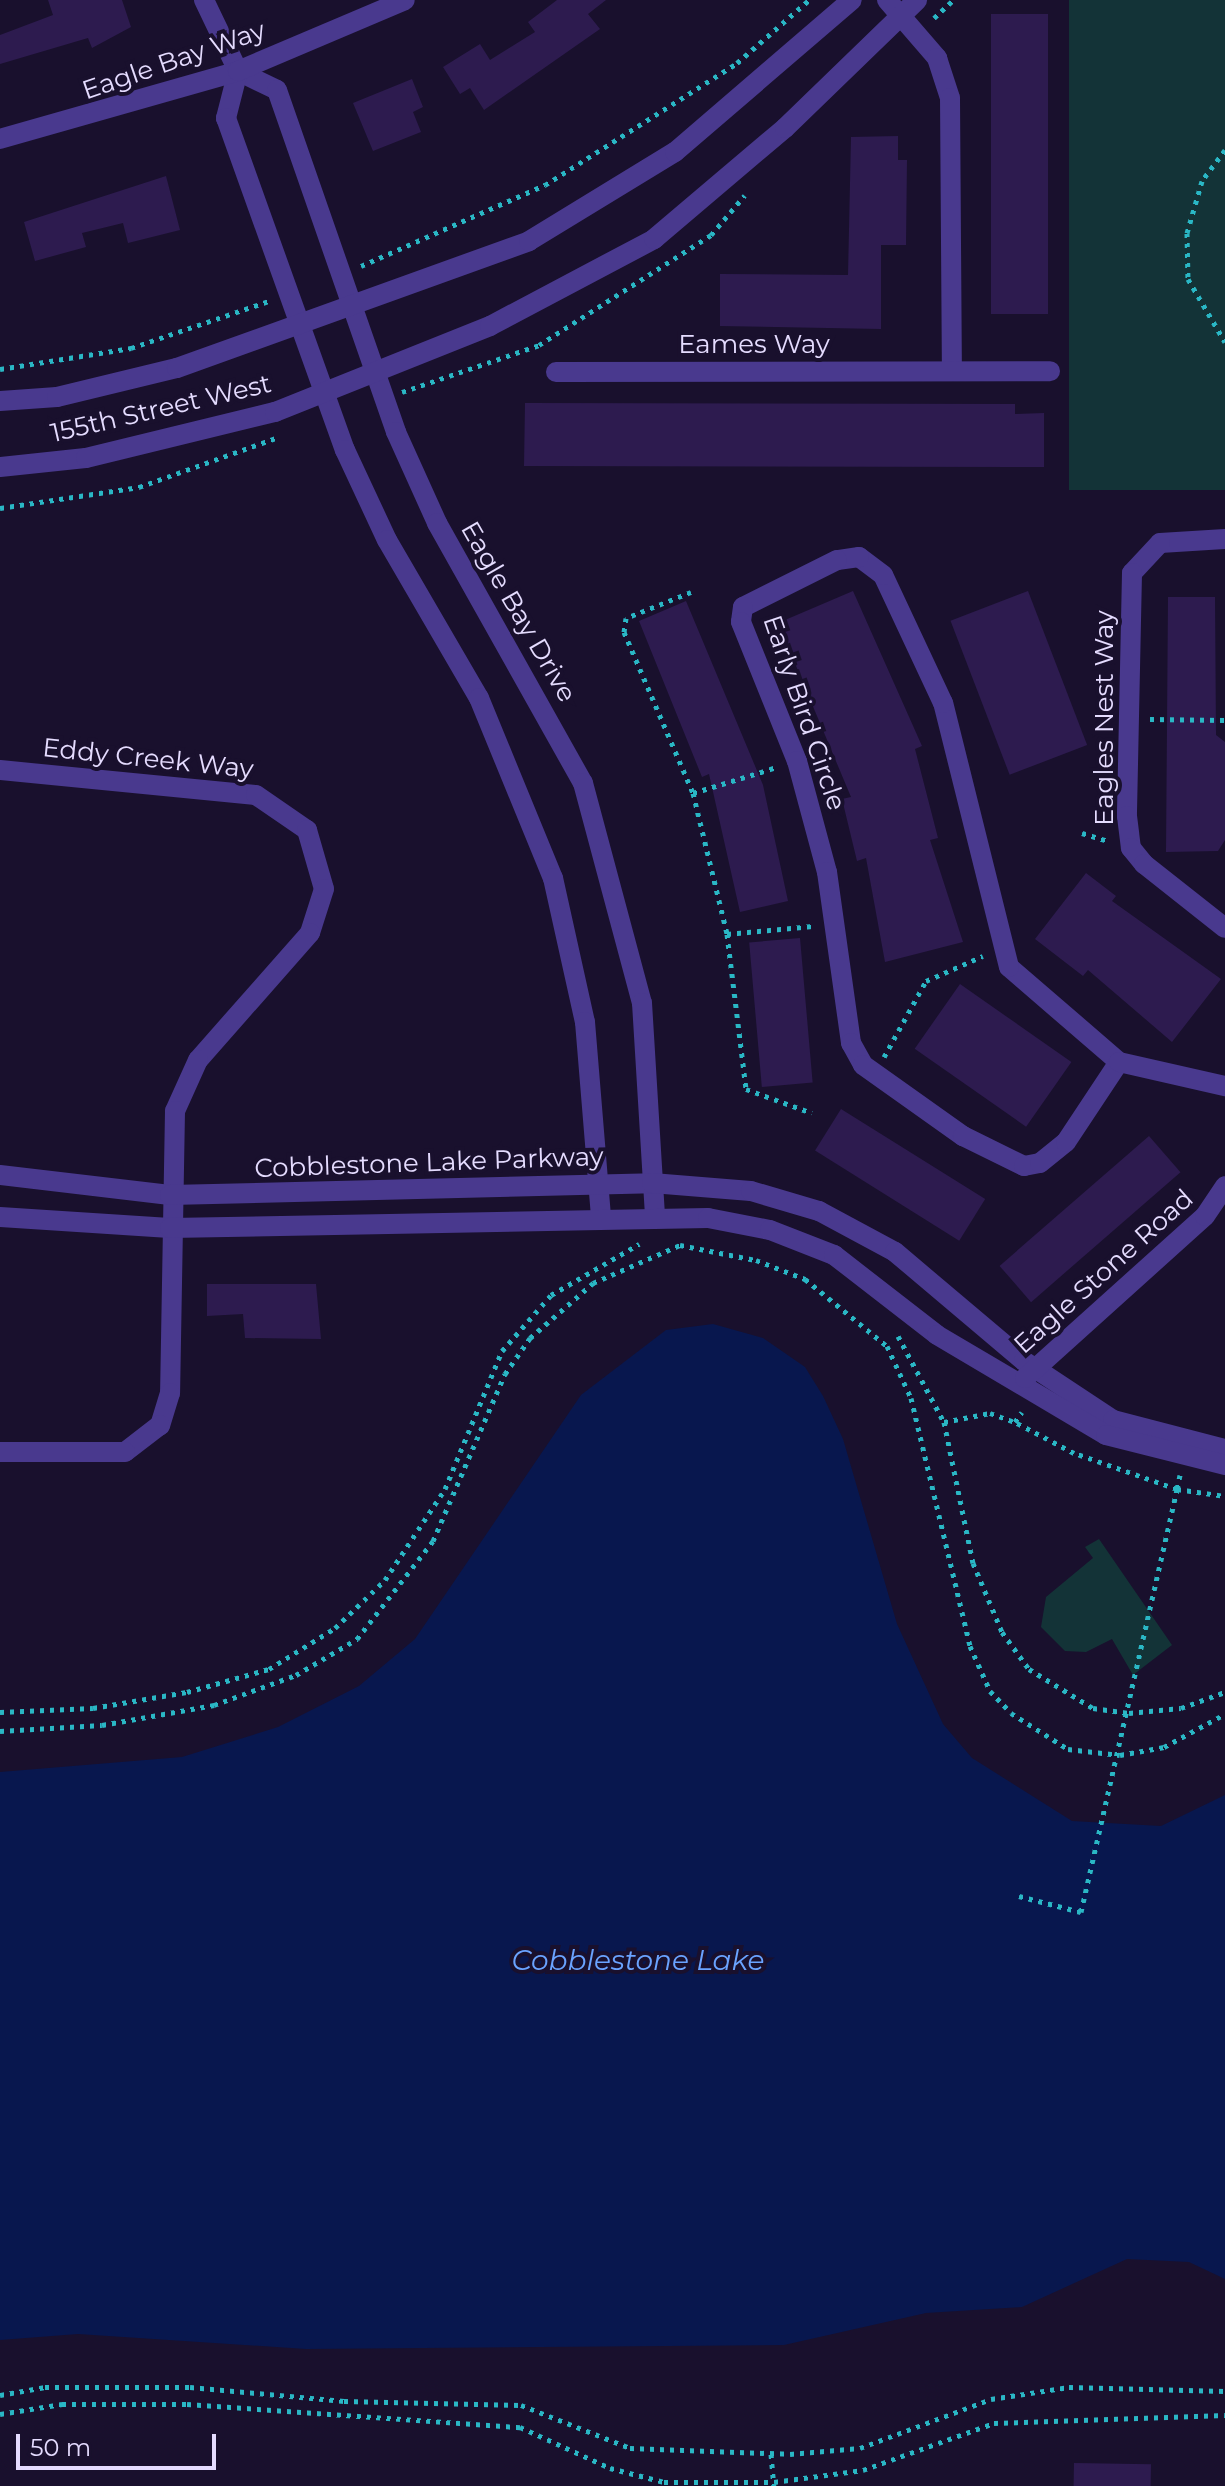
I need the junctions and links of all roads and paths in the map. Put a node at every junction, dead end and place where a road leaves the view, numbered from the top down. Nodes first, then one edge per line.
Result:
1 (204, 0) edge
2 (405, 0) edge
3 (809, 0) edge
4 (852, 0) edge
5 (917, 0) edge
6 (894, 8) edge
7 (238, 71) junction
8 (0, 139) edge
9 (1225, 150) edge
10 (345, 273) junction
11 (289, 293) junction
12 (357, 306) junction
13 (301, 325) junction
14 (1225, 342) edge
15 (0, 369) edge
16 (952, 370) junction
17 (1050, 371) dead end
18 (376, 372) junction
19 (556, 372) dead end
20 (326, 390) junction
21 (0, 401) edge
22 (286, 434) dead end
23 (0, 467) edge
24 (0, 508) edge
25 (1225, 539) edge
26 (691, 592) dead end
27 (1129, 719) junction
28 (1225, 720) edge
29 (782, 766) dead end
30 (0, 770) edge
31 (693, 793) junction
32 (822, 925) dead end
33 (1225, 928) edge
34 (727, 934) junction
35 (1004, 952) junction
36 (1119, 1062) junction
37 (871, 1072) junction
38 (1225, 1086) edge
39 (812, 1113) dead end
40 (0, 1175) edge
41 (652, 1183) junction
42 (600, 1185) junction
43 (170, 1195) junction
44 (1224, 1195) edge
45 (0, 1217) edge
46 (655, 1217) junction
47 (601, 1218) junction
48 (853, 1227) junction
49 (170, 1228) junction
50 (646, 1240) dead end
51 (834, 1255) junction
52 (890, 1326) dead end
53 (1036, 1370) junction
54 (1018, 1383) junction
55 (1027, 1404) dead end
56 (944, 1422) junction
57 (1015, 1422) junction
58 (1225, 1449) edge
59 (0, 1452) edge
60 (1225, 1465) edge
61 (1181, 1467) dead end
62 (1177, 1489) junction
63 (1225, 1496) edge
64 (1225, 1692) edge
65 (0, 1712) edge
66 (1129, 1713) junction
67 (1225, 1714) edge
68 (0, 1731) edge
69 (1120, 1755) junction
70 (1019, 1896) dead end
71 (1225, 2391) edge
72 (0, 2395) edge
73 (0, 2414) edge
74 (1225, 2415) edge
75 (771, 2454) junction
76 (774, 2484) edge

1 - 7 street
2 - 7 street, Eagle Bay Way
3 - 10 path
4 - 12 street, 155th Street West
5 - 6 street, 155th Street West
6 - 16 street
6 - 18 street, 155th Street West
7 - 8 street, Eagle Bay Way
7 - 10 street, Eagle Bay Drive
7 - 11 street
9 - 14 path
10 - 12 street, Eagle Bay Drive
11 - 13 street
11 - 15 path
12 - 13 street, 155th Street West
12 - 18 street, Eagle Bay Drive
13 - 20 street
13 - 21 street, 155th Street West
16 - 17 street, Eames Way
16 - 19 street, Eames Way
18 - 20 street, 155th Street West
18 - 41 street, Eagle Bay Drive
20 - 23 street, 155th Street West
20 - 42 street
22 - 24 path
25 - 27 street, Eagles Nest Way
26 - 31 path
27 - 28 path
27 - 33 street, Eagles Nest Way
29 - 31 path
30 - 43 street, Eddy Creek Way
31 - 34 path
32 - 34 path
34 - 39 path
35 - 36 street, Early Bird Circle
35 - 37 path
35 - 37 street, Early Bird Circle
36 - 37 street, Early Bird Circle
36 - 38 street, Early Bird Circle
40 - 43 street, Cobblestone Lake Parkway
41 - 42 street, Cobblestone Lake Parkway
41 - 46 street, Eagle Bay Drive
41 - 48 street, Cobblestone Lake Parkway
42 - 43 street, Cobblestone Lake Parkway
42 - 47 street
43 - 49 street, Eddy Creek Way
44 - 53 street, Eagle Stone Road
45 - 49 street
46 - 47 street
46 - 51 street
47 - 49 street
48 - 51 street
48 - 53 street, Cobblestone Lake Parkway
49 - 59 street, Eddy Creek Way
50 - 65 path
51 - 54 street
52 - 56 path
53 - 54 street, Eagle Stone Road
53 - 58 street, Cobblestone Lake Parkway
54 - 60 street
55 - 57 path
56 - 57 path
56 - 66 path
57 - 62 path
61 - 62 path
62 - 63 path
62 - 66 path
64 - 66 path
66 - 69 path
67 - 69 path
68 - 69 path
69 - 70 path
71 - 75 path
72 - 75 path
73 - 76 path
74 - 76 path
75 - 76 path

